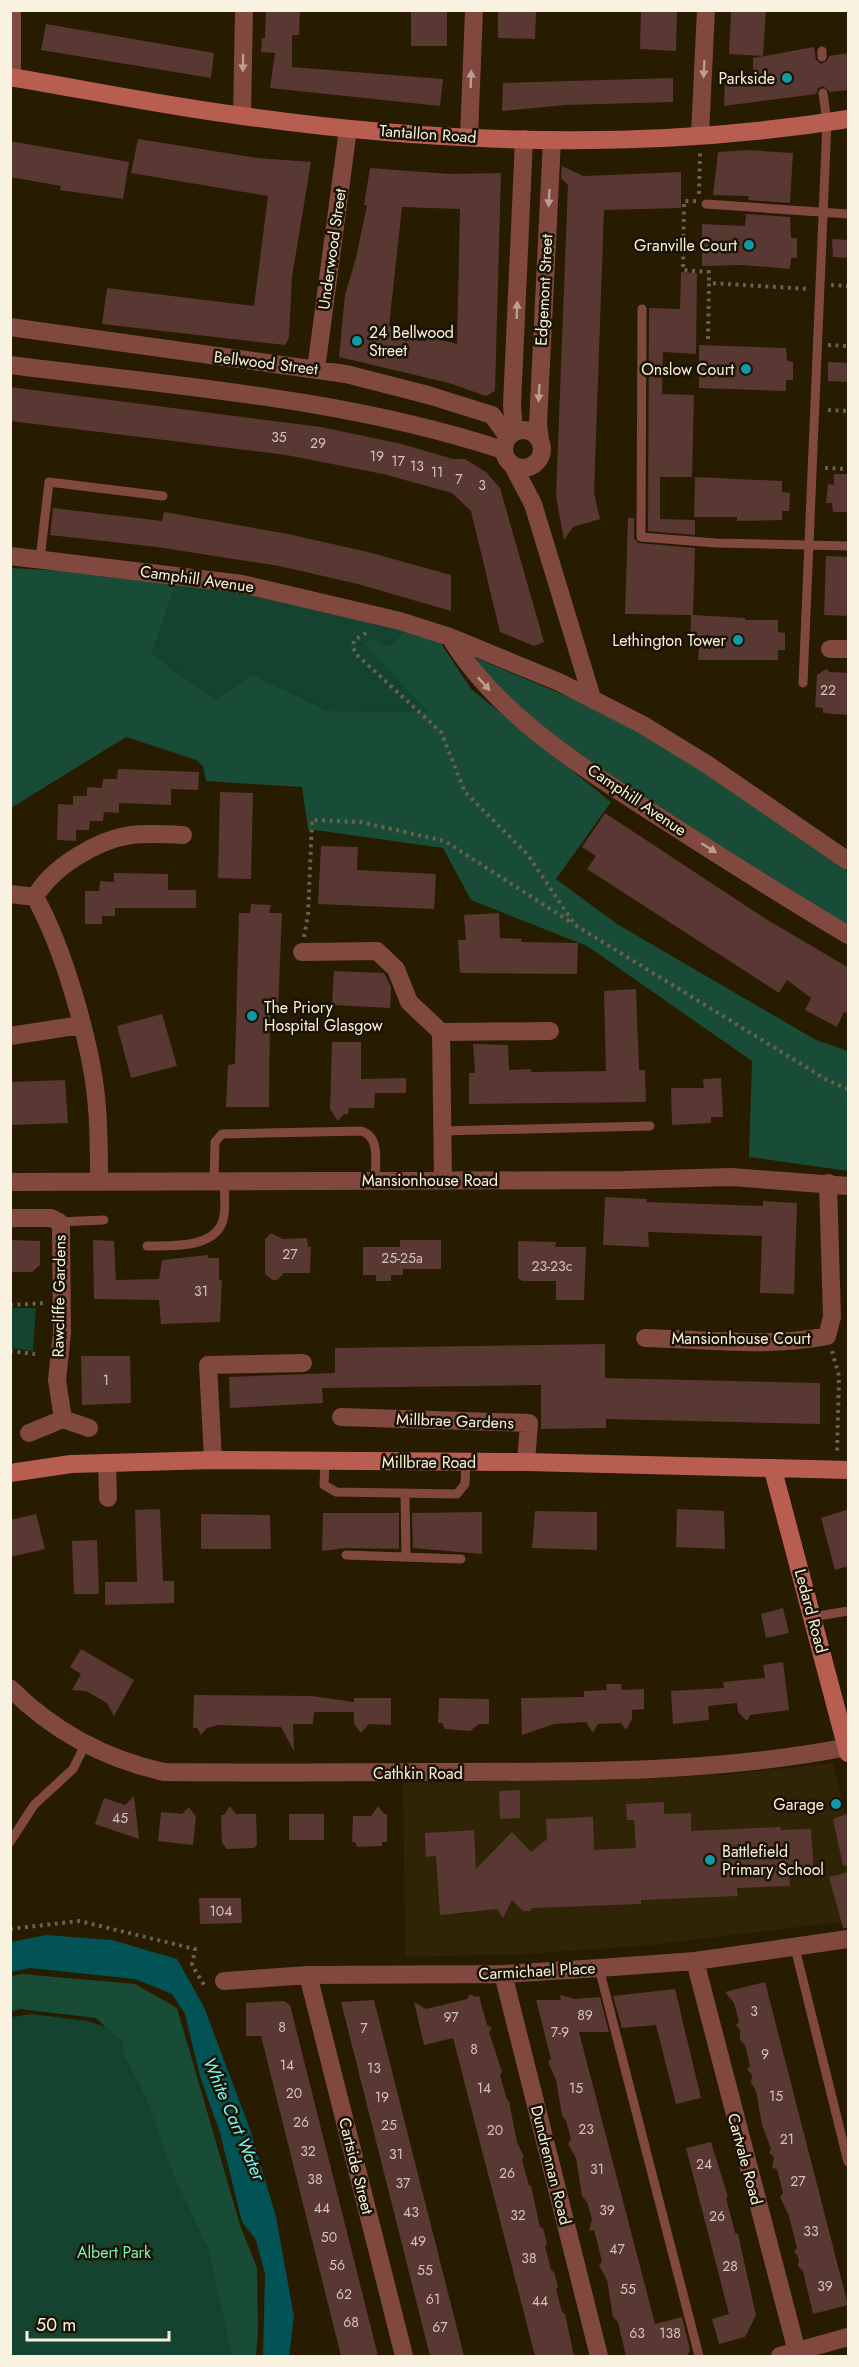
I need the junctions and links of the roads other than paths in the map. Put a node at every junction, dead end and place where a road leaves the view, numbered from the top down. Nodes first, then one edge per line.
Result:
1 (12, 10) edge
2 (244, 10) edge
3 (474, 10) edge
4 (706, 10) edge
5 (11, 77) edge
6 (823, 93) dead end
7 (242, 116) junction
8 (849, 118) edge
9 (827, 122) junction
10 (348, 129) junction
11 (700, 134) junction
12 (470, 137) junction
13 (524, 139) junction
14 (552, 140) junction
15 (706, 204) dead end
16 (822, 211) junction
17 (849, 214) edge
18 (642, 309) dead end
19 (10, 327) edge
20 (10, 365) edge
21 (316, 369) junction
22 (508, 439) junction
23 (540, 440) junction
24 (536, 464) junction
25 (513, 466) junction
26 (163, 496) dead end
27 (533, 504) junction
28 (807, 545) junction
29 (849, 546) edge
30 (10, 556) edge
31 (40, 559) junction
32 (450, 637) junction
33 (803, 683) dead end
34 (592, 698) junction
35 (183, 835) dead end
36 (849, 861) edge
37 (10, 894) edge
38 (35, 897) junction
39 (849, 935) edge
40 (302, 952) road end
41 (81, 1025) junction
42 (550, 1031) dead end
43 (441, 1032) junction
44 (10, 1036) edge
45 (650, 1126) dead end
46 (442, 1131) junction
47 (375, 1180) junction
48 (443, 1180) junction
49 (99, 1181) junction
50 (219, 1181) junction
51 (10, 1182) edge
52 (828, 1183) junction
53 (849, 1186) edge
54 (10, 1218) edge
55 (104, 1220) dead end
56 (59, 1222) junction
57 (147, 1246) dead end
58 (645, 1338) dead end
59 (303, 1363) dead end
60 (341, 1417) dead end
61 (63, 1419) junction
62 (89, 1428) dead end
63 (29, 1433) dead end
64 (213, 1460) junction
65 (324, 1461) junction
66 (466, 1462) junction
67 (526, 1462) junction
68 (107, 1463) junction
69 (773, 1470) junction
70 (843, 1470) edge
71 (10, 1473) edge
72 (405, 1493) junction
73 (108, 1498) dead end
74 (345, 1555) dead end
75 (406, 1556) junction
76 (461, 1559) dead end
77 (849, 1611) edge
78 (812, 1617) junction
79 (10, 1688) edge
80 (85, 1745) junction
81 (848, 1749) edge
82 (10, 1842) edge
83 (849, 1939) edge
84 (795, 1948) junction
85 (695, 1961) junction
86 (599, 1968) junction
87 (503, 1974) junction
88 (308, 1975) junction
89 (224, 1981) road end
90 (849, 2162) edge
91 (849, 2337) edge
92 (792, 2355) edge
93 (404, 2356) edge
94 (599, 2356) edge
95 (699, 2356) edge

1 - 5 street
2 -> 7 street
12 -> 3 street
4 -> 11 street
5 - 7 street, Tantallon Road
6 - 9 lane
7 - 10 street, Tantallon Road
8 - 9 street, Tantallon Road
9 - 11 street, Tantallon Road
9 - 16 lane
10 - 12 street, Tantallon Road
10 - 21 street, Underwood Street
11 - 14 street, Tantallon Road
12 - 13 street, Tantallon Road
13 - 14 street, Tantallon Road
22 -> 13 street, Edgemont Street
14 -> 23 street, Edgemont Street
15 - 16 lane
16 - 17 lane
16 - 28 lane
18 - 28 lane
19 - 21 street, Bellwood Street
20 - 22 street, Bellwood Street
21 - 22 street, Bellwood Street
22 - 23 street
22 - 25 street
23 - 24 street
24 - 25 street
24 - 27 street
25 - 27 street
26 - 31 lane
27 - 34 street
28 - 29 lane
28 - 33 lane
30 - 31 street, Camphill Avenue
31 - 32 street, Camphill Avenue
32 - 34 street, Camphill Avenue
32 -> 39 street, Camphill Avenue
34 - 36 street, Camphill Avenue
35 - 38 street
37 - 38 street
38 - 41 street
40 - 43 street
41 - 44 street
41 - 49 street
42 - 43 street
43 - 46 street
45 - 46 lane
46 - 48 street
47 - 48 street, Mansionhouse Road
47 - 50 street, Mansionhouse Road
47 - 50 lane
48 - 52 street, Mansionhouse Road
49 - 50 street, Mansionhouse Road
49 - 51 street, Mansionhouse Road
50 - 57 lane
52 - 53 street, Mansionhouse Road
52 - 58 street, Mansionhouse Court
54 - 56 street, Rawcliffe Gardens
55 - 56 lane
56 - 61 street, Rawcliffe Gardens
59 - 64 street
60 - 67 street, Millbrae Gardens
61 - 62 street
61 - 63 street
64 - 65 street, Millbrae Road
64 - 68 street, Millbrae Road
65 - 66 street, Millbrae Road
65 - 72 lane
66 - 67 street, Millbrae Road
66 - 72 lane
67 - 69 street, Millbrae Road
68 - 71 street, Millbrae Road
68 - 73 street
69 - 70 street, Millbrae Road
69 - 78 street, Ledard Road
72 - 75 lane
74 - 75 lane
75 - 76 lane
77 - 78 lane
78 - 81 street, Ledard Road
79 - 80 street, Cathkin Road
80 - 81 street, Cathkin Road
80 - 82 lane
83 - 84 street, Carmichael Place
84 - 85 street, Carmichael Place
84 - 90 lane
85 - 86 street, Carmichael Place
85 - 92 street, Cartvale Road
86 - 87 street, Carmichael Place
86 - 95 lane
87 - 88 street, Carmichael Place
87 - 94 street, Dundrennan Road
88 - 89 street, Carmichael Place
88 - 93 street, Cartside Street
91 - 92 street

